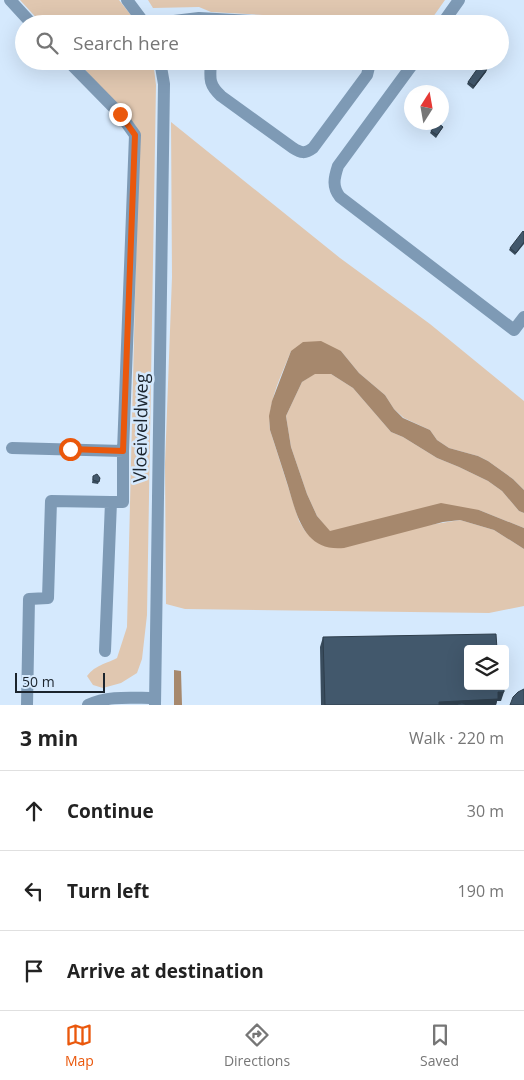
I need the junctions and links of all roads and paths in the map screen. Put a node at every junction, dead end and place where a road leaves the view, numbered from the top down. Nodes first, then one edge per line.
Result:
1 (10, 0) edge
2 (127, 0) edge
3 (459, 0) edge
4 (24, 15) edge
5 (138, 15) edge
6 (448, 15) edge
7 (77, 70) edge
8 (162, 70) edge
9 (211, 70) edge
10 (368, 70) edge
11 (407, 70) edge
12 (524, 317) edge
13 (12, 448) dead end
14 (123, 451) junction
15 (111, 502) junction
16 (105, 651) dead end
17 (155, 701) edge
18 (27, 705) edge
19 (88, 705) edge

1 - 4 street
2 - 5 street
3 - 6 street
7 - 14 street
8 - 17 street, Vloeiveldweg
9 - 10 street
11 - 12 street
13 - 14 street
14 - 15 street
15 - 16 street
15 - 18 street
17 - 19 street

